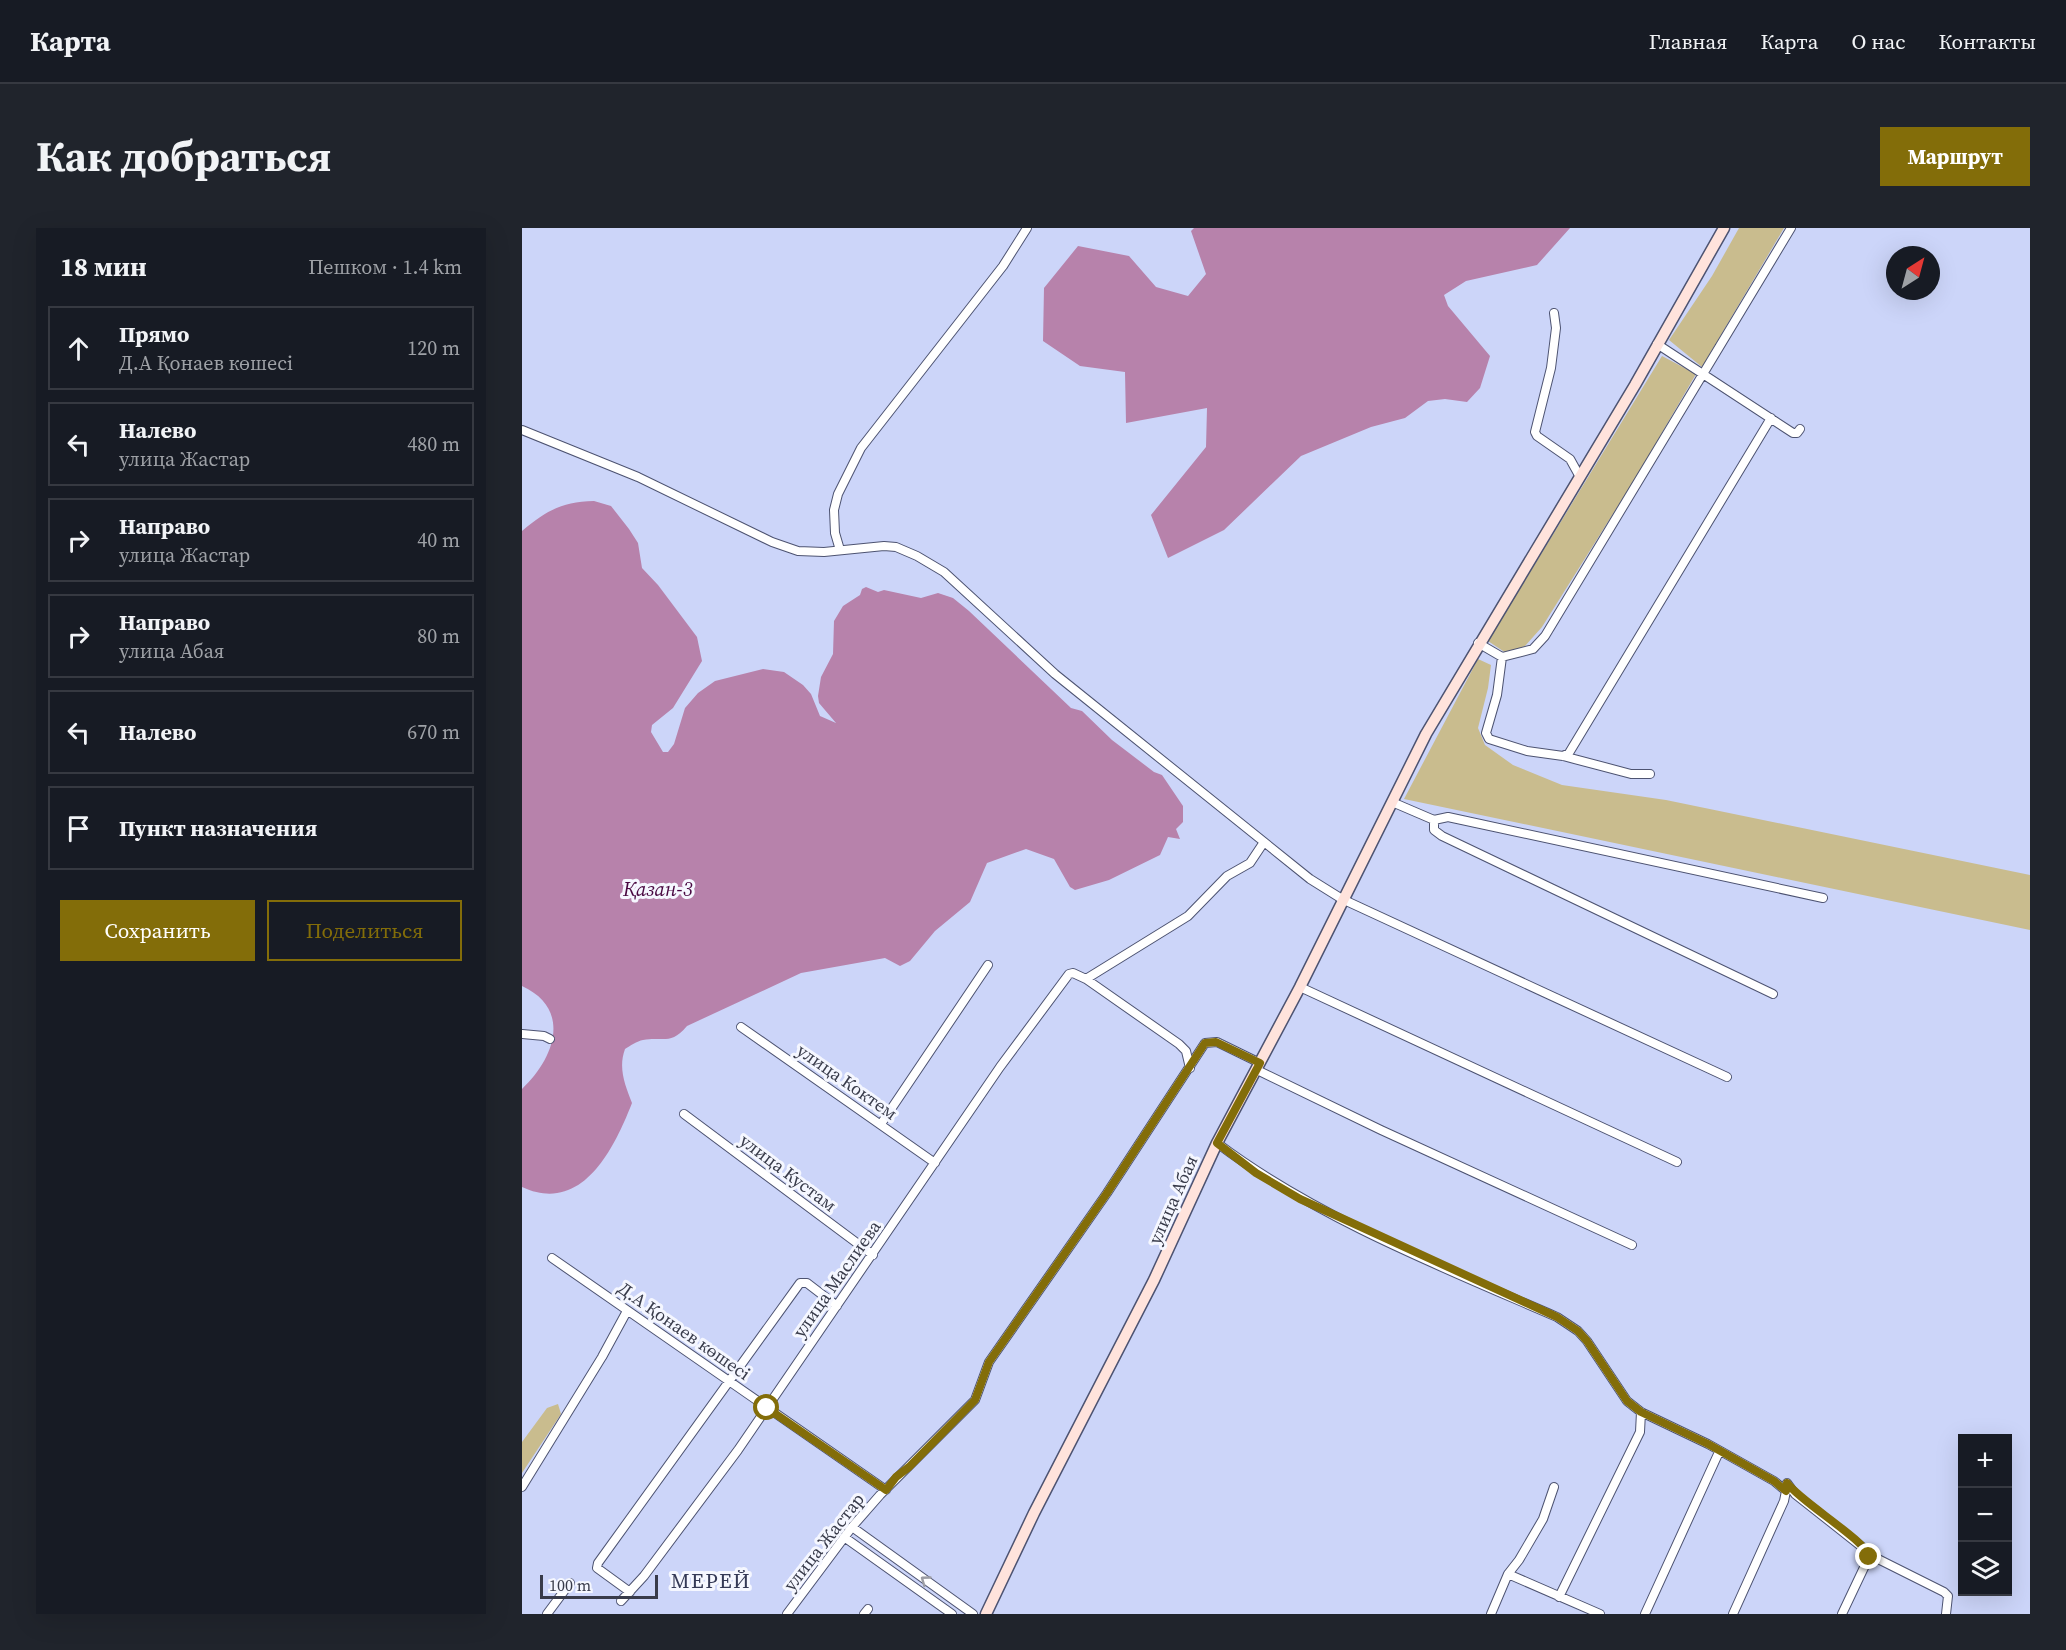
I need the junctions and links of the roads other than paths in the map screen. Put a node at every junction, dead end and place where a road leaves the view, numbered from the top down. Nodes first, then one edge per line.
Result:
1 (1027, 228) edge
2 (1724, 228) edge
3 (1791, 228) edge
4 (1554, 313) dead end
5 (1658, 344) junction
6 (1703, 374) junction
7 (1771, 418) junction
8 (1800, 429) dead end
9 (522, 430) edge
10 (1580, 477) junction
11 (840, 550) junction
12 (1478, 643) junction
13 (1502, 657) junction
14 (1563, 756) junction
15 (1650, 774) dead end
16 (1392, 802) junction
17 (1434, 820) junction
18 (1264, 842) junction
19 (1823, 898) dead end
20 (1342, 899) junction
21 (988, 965) dead end
22 (1086, 980) junction
23 (1300, 987) junction
24 (1773, 994) dead end
25 (741, 1027) dead end
26 (522, 1034) edge
27 (550, 1039) dead end
28 (1258, 1066) junction
29 (1190, 1068) junction
30 (1727, 1077) dead end
31 (684, 1114) dead end
32 (881, 1124) junction
33 (1217, 1143) junction
34 (1677, 1162) dead end
35 (935, 1163) junction
36 (1632, 1245) dead end
37 (873, 1255) junction
38 (552, 1258) dead end
39 (837, 1306) junction
40 (627, 1311) junction
41 (730, 1382) junction
42 (767, 1408) junction
43 (1641, 1412) junction
44 (1719, 1452) junction
45 (522, 1487) edge
46 (1554, 1487) dead end
47 (886, 1490) junction
48 (1786, 1491) junction
49 (852, 1527) junction
50 (844, 1537) junction
51 (1868, 1552) junction
52 (1508, 1574) junction
53 (570, 1583) dead end
54 (630, 1592) junction
55 (1559, 1598) junction
56 (621, 1601) dead end
57 (546, 1614) edge
58 (787, 1614) edge
59 (952, 1614) edge
60 (973, 1614) edge
61 (986, 1614) edge
62 (1491, 1614) edge
63 (1600, 1614) edge
64 (1645, 1614) edge
65 (1733, 1614) edge
66 (1842, 1614) edge
67 (1946, 1614) edge

1 - 11 street
2 - 5 main road, улица Абая
3 - 6 street
4 - 10 street
5 - 6 street
5 - 10 main road, улица Абая
6 - 7 street
6 - 13 street
7 - 8 street
7 - 14 street
9 - 11 street
10 - 12 main road, улица Абая
11 - 18 street
12 - 13 street
12 - 16 main road, улица Абая
13 - 14 street
14 - 15 street
16 - 17 street
16 - 20 main road, улица Абая
17 - 19 street
17 - 24 street
18 - 20 street
18 - 22 street
20 - 23 main road, улица Абая
20 - 30 street
21 - 32 street
22 - 29 street
22 - 35 street, улица Маслиева
23 - 28 main road, улица Абая
23 - 34 street
25 - 32 street, улица Коктем
26 - 27 street
28 - 29 street, улица Жастар
28 - 33 main road, улица Абая
28 - 36 street
29 - 47 street, улица Жастар
31 - 37 street, улица Кустам
32 - 35 street, улица Коктем
33 - 43 street
33 - 61 main road, улица Абая
35 - 37 street, улица Маслиева
37 - 39 street, улица Маслиева
38 - 40 street, Д.А Қонаев көшесі
39 - 41 street
39 - 42 street, улица Маслиева
40 - 41 street, Д.А Қонаев көшесі
40 - 45 street
41 - 42 street, Д.А Қонаев көшесі
41 - 54 street
42 - 47 street, Д.А Қонаев көшесі
42 - 54 street, улица Маслиева
43 - 44 street
43 - 55 street
44 - 48 street
44 - 64 street
46 - 52 street
47 - 49 street, улица Жастар
48 - 51 street
48 - 65 street
49 - 50 street, улица Жастар
60 -> 49 street
50 - 58 street, улица Жастар
50 - 59 street
51 - 66 street
51 - 67 street
52 - 55 street
52 - 62 street
53 - 57 street
54 - 56 street, улица Маслиева
55 - 63 street

